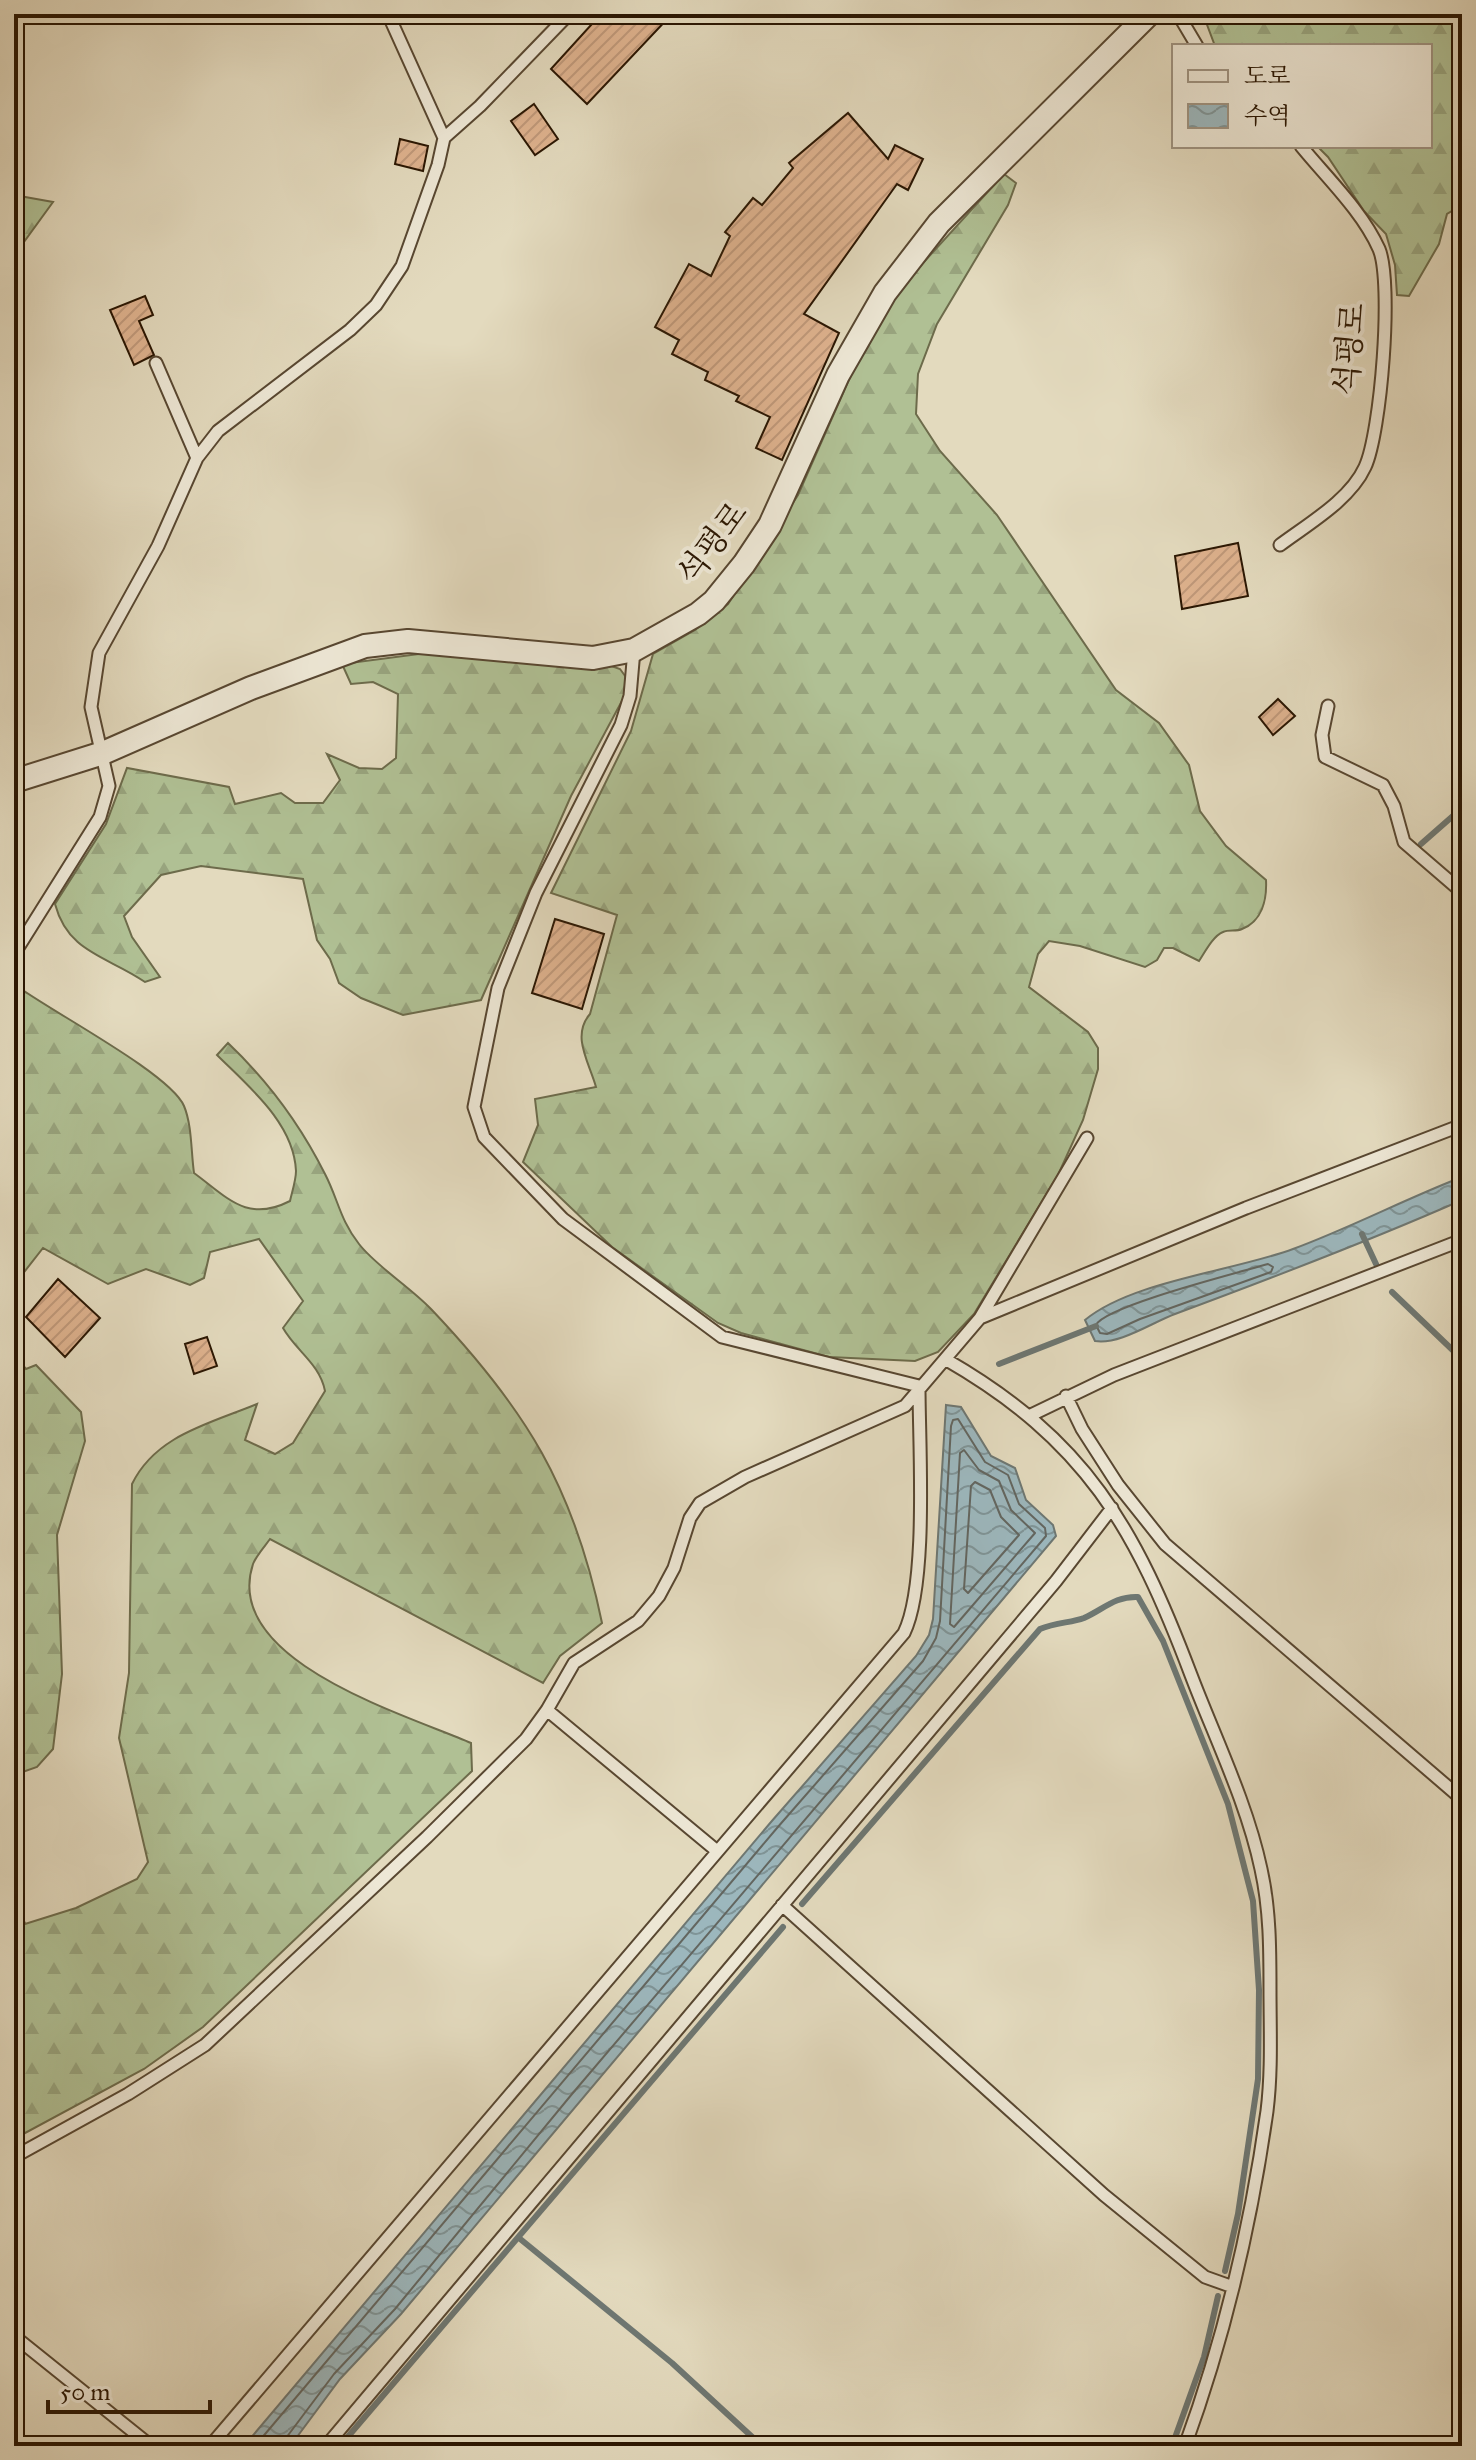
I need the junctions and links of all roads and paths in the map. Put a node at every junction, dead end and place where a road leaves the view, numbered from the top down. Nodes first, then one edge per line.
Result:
1 (388, 14) edge
2 (569, 14) edge
3 (1149, 14) edge
4 (1178, 14) edge
5 (1196, 44) edge
6 (444, 138) junction
7 (1303, 148) edge
8 (156, 363) dead end
9 (197, 458) junction
10 (1280, 545) dead end
11 (634, 650) junction
12 (1328, 706) dead end
13 (103, 753) junction
14 (14, 781) edge
15 (1462, 892) edge
16 (14, 954) edge
17 (1462, 1125) edge
18 (1087, 1138) dead end
19 (1462, 1240) edge
20 (980, 1318) junction
21 (945, 1359) junction
22 (919, 1386) junction
23 (1066, 1396) junction
24 (1031, 1415) junction
25 (1112, 1508) junction
26 (547, 1710) junction
27 (1462, 1799) edge
28 (717, 1851) junction
29 (782, 1905) junction
30 (14, 2157) edge
31 (1233, 2287) junction
32 (14, 2336) edge
33 (151, 2446) edge
34 (210, 2446) edge
35 (326, 2446) edge
36 (1185, 2446) edge

1 - 6 lane
2 - 6 lane
3 - 11 street, 석평로
4 - 5 lane
6 - 9 lane
7 - 10 lane, 석평로
8 - 9 lane
9 - 13 lane
11 - 13 street, 석평로
11 - 22 lane
12 - 15 lane
13 - 14 street, 석평로
13 - 16 lane
17 - 20 lane
18 - 20 lane
19 - 23 lane
20 - 21 lane
21 - 22 lane
21 - 24 lane
22 - 26 lane
22 - 28 lane
23 - 24 lane
23 - 27 lane
24 - 25 lane
25 - 29 lane
25 - 31 lane
26 - 28 lane
26 - 30 lane
28 - 34 lane
29 - 31 lane
29 - 35 lane
31 - 36 lane
32 - 33 lane

